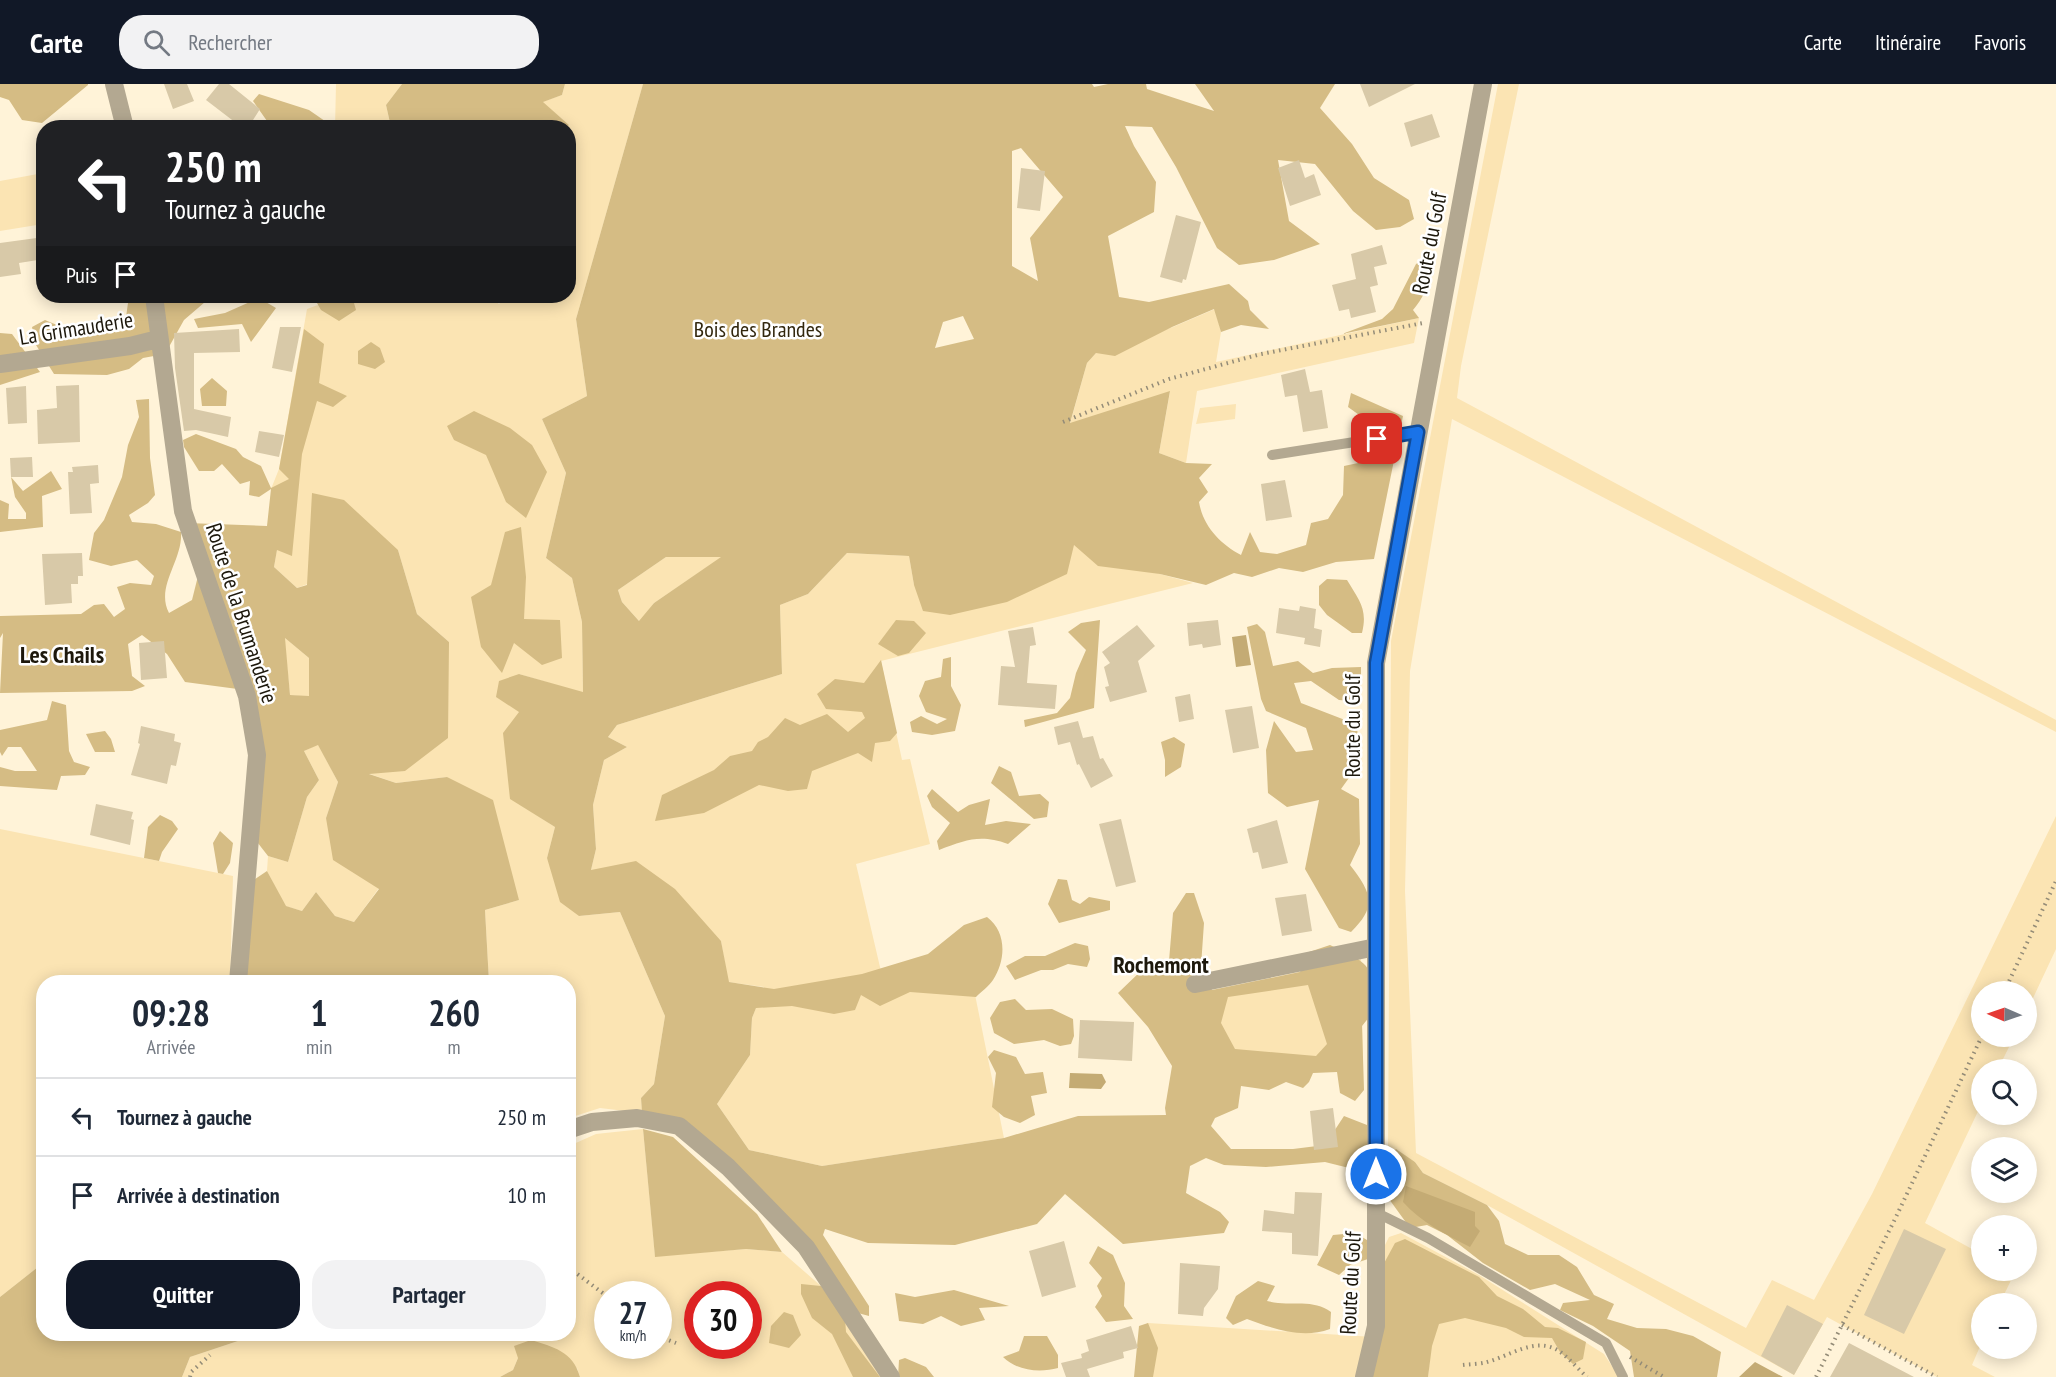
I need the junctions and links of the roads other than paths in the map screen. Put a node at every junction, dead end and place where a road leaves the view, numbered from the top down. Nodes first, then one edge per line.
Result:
1 (114, 84) edge
2 (1483, 84) edge
3 (123, 120) edge
4 (155, 303) edge
5 (158, 339) junction
6 (0, 364) edge
7 (1418, 432) junction
8 (1272, 455) dead end
9 (1376, 947) junction
10 (239, 975) edge
11 (1195, 984) dead end
12 (576, 1127) edge
13 (1377, 1213) junction
14 (891, 1377) edge
15 (1364, 1377) edge
16 (1623, 1377) edge

1 - 3 street
2 - 7 street, Route du Golf
4 - 5 street, Route de la Brumanderie
5 - 6 street, La Grimauderie
5 - 10 street, Route de la Brumanderie
7 - 8 lane
7 - 9 street, Route du Golf
9 - 11 street
9 - 13 street, Route du Golf
12 - 14 street
13 - 15 street, Route du Golf
13 - 16 lane

